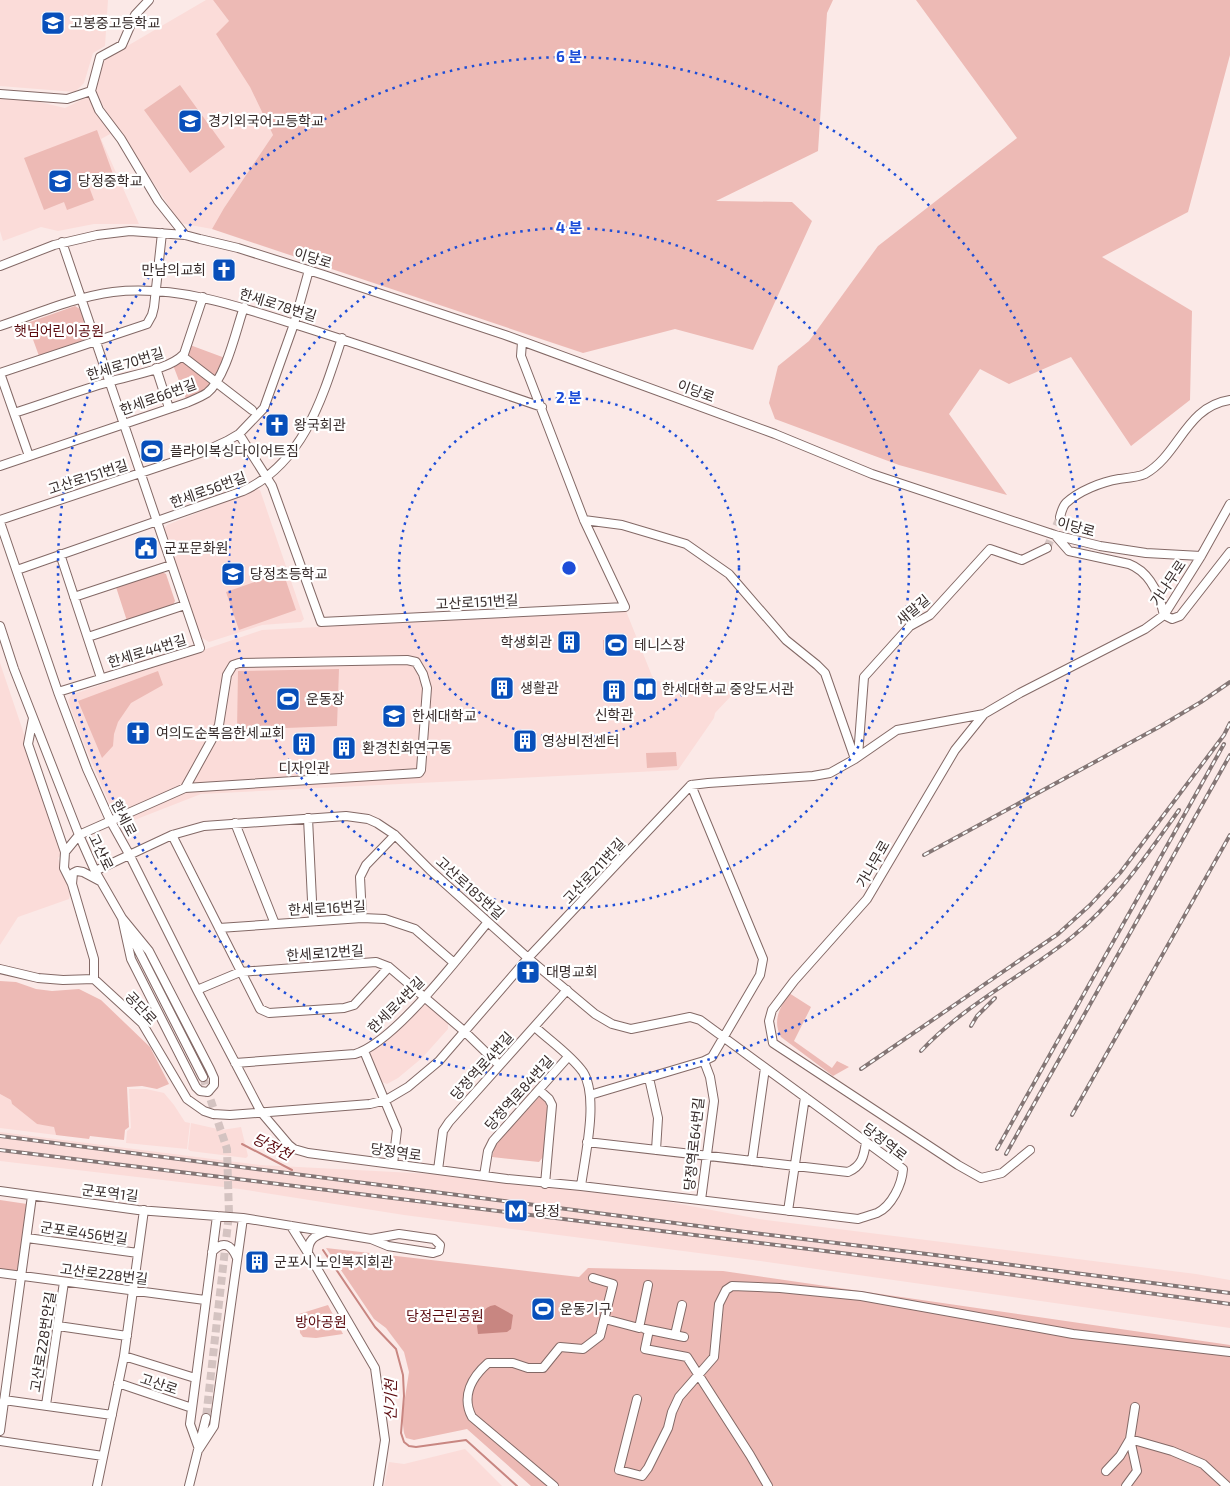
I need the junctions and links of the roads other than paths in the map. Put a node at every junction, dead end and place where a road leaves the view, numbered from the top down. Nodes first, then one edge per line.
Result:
1 (149, 0) edge
2 (91, 91) junction
3 (0, 94) edge
4 (162, 233) junction
5 (185, 235) junction
6 (62, 242) junction
7 (0, 266) edge
8 (309, 270) junction
9 (156, 292) junction
10 (203, 297) junction
11 (81, 300) junction
12 (244, 307) junction
13 (294, 324) junction
14 (0, 326) edge
15 (342, 338) junction
16 (95, 341) junction
17 (522, 342) junction
18 (182, 356) junction
19 (156, 368) junction
20 (0, 373) edge
21 (108, 382) junction
22 (216, 382) junction
23 (1230, 400) edge
24 (542, 407) junction
25 (169, 408) junction
26 (252, 410) dead end
27 (14, 413) junction
28 (122, 424) junction
29 (239, 434) junction
30 (29, 456) junction
31 (0, 466) edge
32 (139, 474) junction
33 (268, 477) junction
34 (1230, 504) edge
35 (1060, 517) tunnel mouth
36 (584, 520) junction
37 (0, 521) edge
38 (156, 522) junction
39 (1055, 535) junction
40 (1047, 548) tunnel mouth
41 (1230, 552) edge
42 (60, 554) junction
43 (1201, 556) junction
44 (171, 565) junction
45 (17, 570) junction
46 (74, 597) junction
47 (185, 605) junction
48 (1164, 614) junction
49 (0, 626) edge
50 (88, 637) junction
51 (101, 678) junction
52 (58, 692) junction
53 (984, 714) junction
54 (33, 718) junction
55 (857, 757) junction
56 (690, 785) junction
57 (185, 788) junction
58 (308, 818) junction
59 (110, 820) junction
60 (235, 823) junction
61 (79, 835) junction
62 (172, 835) junction
63 (395, 835) junction
64 (65, 852) junction
65 (129, 854) junction
66 (95, 871) junction
67 (101, 881) junction
68 (72, 884) junction
69 (122, 918) junction
70 (362, 918) junction
71 (313, 921) junction
72 (488, 922) junction
73 (275, 924) junction
74 (219, 928) junction
75 (528, 958) junction
76 (453, 962) junction
77 (389, 967) junction
78 (0, 969) edge
79 (240, 972) junction
80 (94, 978) junction
81 (197, 990) junction
82 (567, 990) junction
83 (424, 996) junction
84 (535, 1027) junction
85 (464, 1031) junction
86 (724, 1037) junction
87 (364, 1051) junction
88 (568, 1057) junction
89 (704, 1061) junction
90 (235, 1063) junction
91 (499, 1065) junction
92 (765, 1068) junction
93 (202, 1077) tunnel mouth
94 (649, 1078) junction
95 (538, 1090) junction
96 (590, 1095) junction
97 (805, 1097) junction
98 (386, 1100) junction
99 (261, 1112) junction
100 (587, 1142) junction
101 (866, 1142) junction
102 (656, 1150) junction
103 (1030, 1150) dead end
104 (706, 1156) junction
105 (752, 1161) junction
106 (393, 1164) junction
107 (795, 1166) junction
108 (438, 1170) junction
109 (484, 1176) junction
110 (545, 1184) junction
111 (581, 1186) junction
112 (0, 1191) edge
113 (32, 1196) junction
114 (700, 1200) junction
115 (144, 1210) junction
116 (788, 1210) junction
117 (216, 1216) junction
118 (242, 1218) junction
119 (291, 1226) junction
120 (326, 1232) junction
121 (27, 1238) junction
122 (371, 1239) junction
123 (212, 1252) junction
124 (138, 1253) junction
125 (308, 1253) junction
126 (237, 1258) junction
127 (0, 1273) edge
128 (22, 1276) junction
129 (593, 1278) dead end
130 (64, 1282) junction
131 (648, 1285) dead end
132 (133, 1290) junction
133 (205, 1300) junction
134 (682, 1304) dead end
135 (605, 1319) junction
136 (58, 1326) junction
137 (639, 1328) junction
138 (649, 1330) junction
139 (674, 1335) junction
140 (127, 1336) junction
141 (684, 1337) dead end
142 (1230, 1352) edge
143 (124, 1356) junction
144 (699, 1374) junction
145 (195, 1378) junction
146 (118, 1383) junction
147 (637, 1399) dead end
148 (4, 1400) junction
149 (46, 1406) junction
150 (1135, 1407) dead end
151 (192, 1408) junction
152 (112, 1415) junction
153 (206, 1418) tunnel mouth
154 (0, 1431) edge
155 (1130, 1438) junction
156 (0, 1441) edge
157 (199, 1449) junction
158 (103, 1456) junction
159 (1106, 1471) dead end
160 (97, 1486) edge
161 (189, 1486) edge
162 (378, 1486) edge
163 (554, 1486) edge
164 (768, 1486) edge
165 (1126, 1486) edge
166 (1227, 1486) edge

1 - 2 street
2 - 3 street
2 - 5 street
4 - 5 street, 이당로
4 - 6 street, 이당로
4 - 9 street
5 - 8 street, 이당로
6 - 7 street, 이당로
6 - 11 street, 한세로44번길
8 - 13 street, 고산로151번길
8 - 17 street, 이당로
9 - 10 street, 한세로78번길
9 - 11 street, 한세로78번길
9 - 16 street
10 - 12 street, 한세로78번길
10 - 18 street, 한세로70번길
11 - 14 street, 한세로78번길
11 - 16 street, 한세로44번길
12 - 13 street, 한세로78번길
12 - 22 street, 한세로66번길
13 - 15 street, 한세로78번길
13 - 29 street, 고산로151번길
15 - 24 street, 한세로78번길
15 - 33 street, 한세로56번길
16 - 20 street
16 - 21 street, 한세로44번길
17 - 24 street, 고산로151번길
17 - 39 street, 이당로
18 - 19 street, 한세로70번길
18 - 22 street
19 - 21 street, 한세로70번길
19 - 25 street
20 - 27 street
21 - 27 street, 한세로70번길
21 - 28 street, 한세로44번길
22 - 25 street, 한세로66번길
22 - 26 street
23 - 35 street
24 - 36 street, 고산로151번길
25 - 28 street, 한세로66번길
27 - 30 street
28 - 30 street, 한세로66번길
28 - 32 street, 한세로44번길
29 - 32 street, 고산로151번길
29 - 33 street, 고산로151번길
30 - 31 street, 한세로66번길
32 - 37 street, 고산로151번길
32 - 38 street, 한세로44번길
33 - 36 street, 고산로151번길
33 - 38 street, 한세로56번길
34 - 43 street, 가나무로
36 - 55 street
37 - 45 street, 한세로
38 - 42 street, 한세로56번길
38 - 44 street, 한세로44번길
39 - 43 street, 이당로
39 - 48 street
40 - 55 street, 새말길
41 - 48 street
42 - 45 street, 한세로56번길
42 - 46 street
43 - 48 street, 가나무로
44 - 46 street
44 - 47 street, 한세로44번길
45 - 52 street, 한세로
46 - 50 street
47 - 50 street
47 - 51 street, 한세로44번길
48 - 53 street, 가나무로
49 - 54 street, 고산로
50 - 51 street
51 - 52 street, 한세로44번길
52 - 59 street, 한세로
53 - 55 street
53 - 103 street, 가나무로
54 - 61 street, 고산로
54 - 64 street
55 - 56 street
56 - 75 street, 고산로211번길
56 - 86 street
57 - 57 street
57 - 59 street
58 - 60 street, 고산로185번길
58 - 63 street, 고산로185번길
58 - 71 street
59 - 61 street
59 - 65 street, 한세로
60 - 62 street, 고산로185번길
60 - 73 street
61 - 64 street
61 - 66 street, 고산로
62 - 65 street, 고산로185번길
62 - 74 street
63 - 70 street
63 - 72 street, 고산로185번길
64 - 68 street
65 - 66 street, 고산로185번길
65 - 81 street, 한세로
66 - 67 street, 고산로
67 - 68 street
67 - 69 street, 고산로
68 - 80 street
69 - 69 street
69 - 93 street, 고산로
70 - 71 street, 한세로16번길
70 - 76 street, 한세로16번길
71 - 73 street, 한세로16번길
72 - 75 street, 고산로185번길
72 - 76 street, 한세로4번길
73 - 74 street, 한세로16번길
74 - 79 street
75 - 82 street, 당정역로
75 - 85 street, 고산로211번길
76 - 83 street, 한세로4번길
77 - 79 street, 한세로12번길
77 - 79 street
77 - 83 street, 한세로12번길
78 - 80 street
79 - 81 street, 한세로12번길
80 - 99 street, 공단로
81 - 90 street, 한세로
82 - 84 street, 당정역로4번길
82 - 86 street, 당정역로
83 - 85 street, 한세로12번길
83 - 87 street, 한세로4번길
84 - 88 street
84 - 91 street, 당정역로4번길
85 - 91 street, 한세로12번길
85 - 98 street, 고산로211번길
86 - 89 street
86 - 92 street, 당정역로
87 - 90 street, 한세로4번길
87 - 98 street
88 - 95 street, 당정역로84번길
88 - 96 street
89 - 94 street
89 - 104 street, 당정역로64번길
90 - 99 street, 한세로
91 - 108 street, 당정역로4번길
92 - 97 street, 당정역로
92 - 105 street
94 - 96 street
94 - 102 street
95 - 109 street, 당정역로84번길
95 - 110 street
96 - 100 street
97 - 101 street, 당정역로
97 - 107 street
98 - 99 street, 고산로211번길
98 - 106 street
99 - 106 street, 당정역로
100 - 102 street
100 - 111 street
101 - 107 street
101 - 116 street, 당정역로
102 - 104 street
104 - 105 street
104 - 114 street, 당정역로64번길
105 - 107 street
106 - 108 street, 당정역로
107 - 116 street
108 - 109 street, 당정역로
109 - 110 street, 당정역로
110 - 111 street, 당정역로
111 - 114 street, 당정역로
112 - 113 street, 군포역1길
113 - 115 street, 군포역1길
113 - 121 street
114 - 116 street, 당정역로
115 - 117 street, 군포역1길
115 - 124 street, 군포로456번길
117 - 118 street, 군포역1길
117 - 123 street
118 - 119 street, 군포역1길
118 - 126 street
119 - 120 street, 군포역1길
119 - 125 street
120 - 122 street, 군포역1길
120 - 125 street
121 - 124 street, 군포로456번길
121 - 128 street
122 - 122 street
123 - 126 street
123 - 133 street
124 - 132 street, 군포로456번길
125 - 162 street
126 - 157 street
127 - 128 street, 고산로228번길
128 - 130 street, 고산로228번길
128 - 148 street
129 - 135 street
130 - 132 street, 고산로228번길
130 - 136 street, 고산로228번안길
131 - 137 street
132 - 133 street, 고산로228번길
132 - 140 street, 군포로456번길
133 - 145 street
134 - 139 street
135 - 137 street
135 - 163 street
136 - 140 street
136 - 149 street, 고산로228번안길
137 - 138 street
138 - 139 street
138 - 144 street
139 - 141 street
140 - 143 street, 군포로456번길
142 - 144 street
143 - 145 street, 고산로
143 - 146 street, 군포로456번길
144 - 147 street
144 - 164 street
145 - 151 street
146 - 151 street, 고산로
146 - 152 street, 군포로456번길
148 - 149 street
148 - 154 street
149 - 152 street
150 - 155 street
151 - 157 street
152 - 158 street, 군포로456번길
153 - 157 street
155 - 159 street
155 - 165 street
155 - 166 street
156 - 158 street
157 - 161 street
158 - 160 street, 군포로456번길

